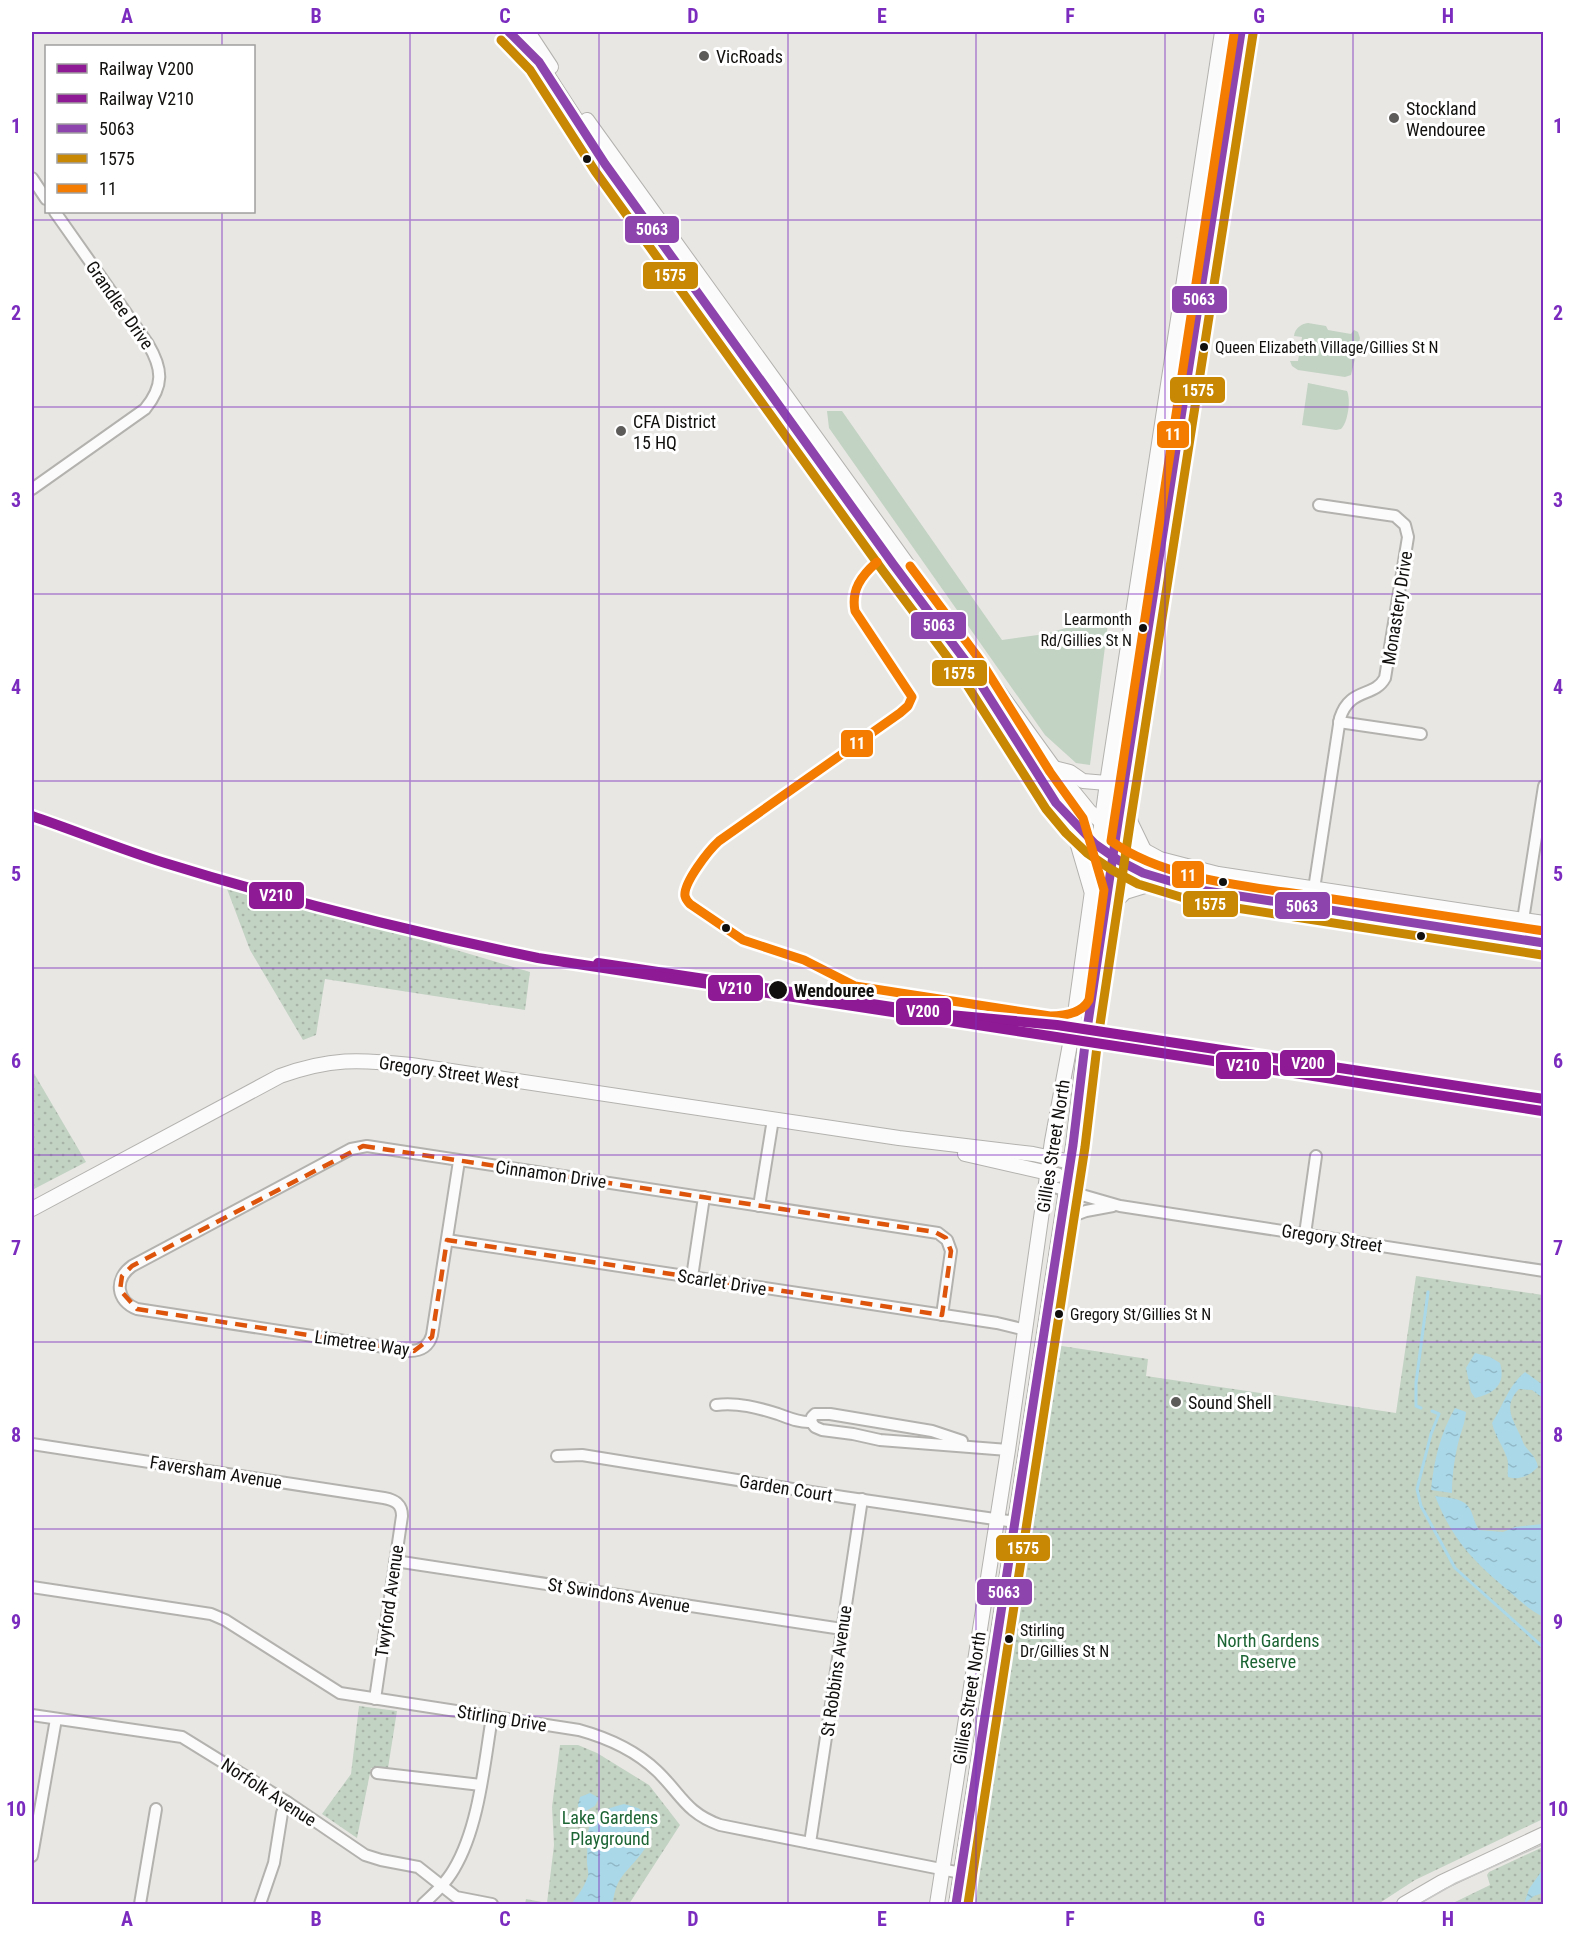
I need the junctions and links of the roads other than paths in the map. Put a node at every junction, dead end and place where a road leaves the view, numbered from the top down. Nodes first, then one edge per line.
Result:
1 (509, 32) edge
2 (528, 32) edge
3 (1222, 32) edge
4 (1241, 32) edge
5 (32, 178) edge
6 (45, 198) edge
7 (56, 213) edge
8 (1194, 216) junction
9 (1213, 219) junction
10 (772, 389) junction
11 (32, 489) edge
12 (1319, 505) dead end
13 (897, 561) junction
14 (1339, 722) junction
15 (1421, 734) dead end
16 (1054, 768) junction
17 (1107, 783) junction
18 (1544, 786) edge
19 (1123, 788) junction
20 (1072, 823) junction
21 (1102, 823) junction
22 (1116, 835) junction
23 (1098, 846) junction
24 (1145, 852) junction
25 (1113, 857) junction
26 (1161, 881) junction
27 (1314, 889) junction
28 (1092, 891) junction
29 (1311, 908) junction
30 (1104, 913) junction
31 (1470, 913) junction
32 (1523, 920) junction
33 (1544, 923) edge
34 (1467, 932) junction
35 (1544, 943) edge
36 (773, 1119) junction
37 (899, 1138) junction
38 (1316, 1156) dead end
39 (1050, 1157) junction
40 (459, 1161) junction
41 (1071, 1162) junction
42 (1048, 1179) junction
43 (1067, 1183) junction
44 (704, 1197) junction
45 (759, 1206) junction
46 (1120, 1206) junction
47 (32, 1209) edge
48 (1062, 1220) junction
49 (1305, 1234) junction
50 (447, 1240) junction
51 (1544, 1271) edge
52 (692, 1277) junction
53 (120, 1290) joint
54 (1029, 1309) junction
55 (942, 1315) junction
56 (997, 1323) junction
57 (1026, 1330) junction
58 (716, 1405) dead end
59 (830, 1414) junction
60 (811, 1422) junction
61 (883, 1422) junction
62 (828, 1431) junction
63 (880, 1440) junction
64 (32, 1444) edge
65 (986, 1447) junction
66 (1008, 1450) junction
67 (557, 1456) dead end
68 (862, 1499) junction
69 (398, 1503) joint
70 (997, 1519) junction
71 (1014, 1522) junction
72 (395, 1561) junction
73 (32, 1587) edge
74 (842, 1629) junction
75 (375, 1699) junction
76 (32, 1715) edge
77 (492, 1717) junction
78 (56, 1719) junction
79 (377, 1773) dead end
80 (481, 1785) junction
81 (287, 1803) junction
82 (156, 1809) dead end
83 (1544, 1834) edge
84 (810, 1843) junction
85 (32, 1856) edge
86 (943, 1870) junction
87 (961, 1873) junction
88 (442, 1886) junction
89 (140, 1905) edge
90 (260, 1905) edge
91 (423, 1905) edge
92 (492, 1905) edge
93 (937, 1905) edge
94 (956, 1905) edge
95 (1404, 1905) edge

1 - 10 main road
2 - 10 main road
3 - 8 main road, Gillies Street North
4 - 9 main road, Gillies Street North
5 - 6 street
7 - 11 street, Grandlee Drive
8 - 9 main road
8 - 17 main road, Gillies Street North
9 - 19 main road, Gillies Street North
10 - 13 main road
12 - 14 street, Monastery Drive
13 - 16 main road
13 - 20 main road
14 - 15 street
14 - 27 street, Monastery Drive
16 - 17 main road
16 - 21 main road
17 - 21 main road, Gillies Street North
18 - 32 street
19 - 22 main road, Gillies Street North
19 - 24 main road
20 - 23 main road
20 - 28 main road
21 - 22 main road
21 - 23 main road, Gillies Street North
22 - 24 main road
22 - 25 main road, Gillies Street North
23 - 25 main road
23 - 28 main road, Gillies Street North
24 - 27 main road
25 - 26 main road
25 - 30 main road, Gillies Street North
26 - 29 main road
26 - 30 main road
27 - 29 main road
27 - 31 main road
28 - 39 main road, Gillies Street North
29 - 34 main road
30 - 41 main road, Gillies Street North
31 - 32 main road
31 - 34 main road
32 - 33 main road
34 - 35 main road
36 - 37 main road, Gregory Street West
36 - 45 street
36 - 47 main road, Gregory Street West
37 - 39 main road, Gregory Street West
37 - 42 main road, Gregory Street West
38 - 49 street
39 - 41 main road, Gregory Street West
39 - 42 main road, Gillies Street North
40 - 44 street, Cinnamon Drive
40 - 50 street, Limetree Way
40 - 53 street, Cinnamon Drive
41 - 43 main road, Gillies Street North
42 - 43 main road, Gregory Street West
42 - 54 main road, Gillies Street North
43 - 46 street, Gregory Street
43 - 48 main road, Gillies Street North
44 - 45 street, Cinnamon Drive
44 - 52 street
45 - 55 street, Cinnamon Drive
46 - 48 street, Gregory Street
46 - 49 street, Gregory Street
48 - 71 main road, Gillies Street North
49 - 51 street, Gregory Street
50 - 52 street, Scarlet Drive
50 - 53 street, Limetree Way
52 - 55 street, Scarlet Drive
54 - 56 street, Scarlet Drive
54 - 57 main road, Gillies Street North
55 - 56 street, Scarlet Drive
56 - 57 street, Scarlet Drive
57 - 66 main road, Gillies Street North
58 - 60 street
59 - 60 street
59 - 61 street
59 - 62 street
60 - 62 street
61 - 63 street
61 - 65 street
62 - 63 street
63 - 65 street
64 - 69 street, Faversham Avenue
65 - 66 street
66 - 70 main road, Gillies Street North
67 - 68 street, Garden Court
68 - 70 street, Garden Court
68 - 74 street, St Robbins Avenue
69 - 72 street, Twyford Avenue
70 - 71 street, Garden Court
70 - 86 main road, Gillies Street North
71 - 87 main road, Gillies Street North
72 - 74 street, St Swindons Avenue
72 - 75 street, Twyford Avenue
73 - 75 street, Stirling Drive
74 - 84 street, St Robbins Avenue
75 - 77 street, Stirling Drive
76 - 78 street, Norfolk Avenue
77 - 80 street
77 - 84 street, Stirling Drive
78 - 81 street, Norfolk Avenue
78 - 85 street
79 - 80 street
80 - 88 street
81 - 88 street, Norfolk Avenue
81 - 90 street
82 - 89 street
83 - 95 main road
84 - 86 street, Stirling Drive
86 - 87 street, Stirling Drive
86 - 93 main road, Gillies Street North
87 - 94 main road, Gillies Street North
88 - 91 street
88 - 92 street, Norfolk Avenue

